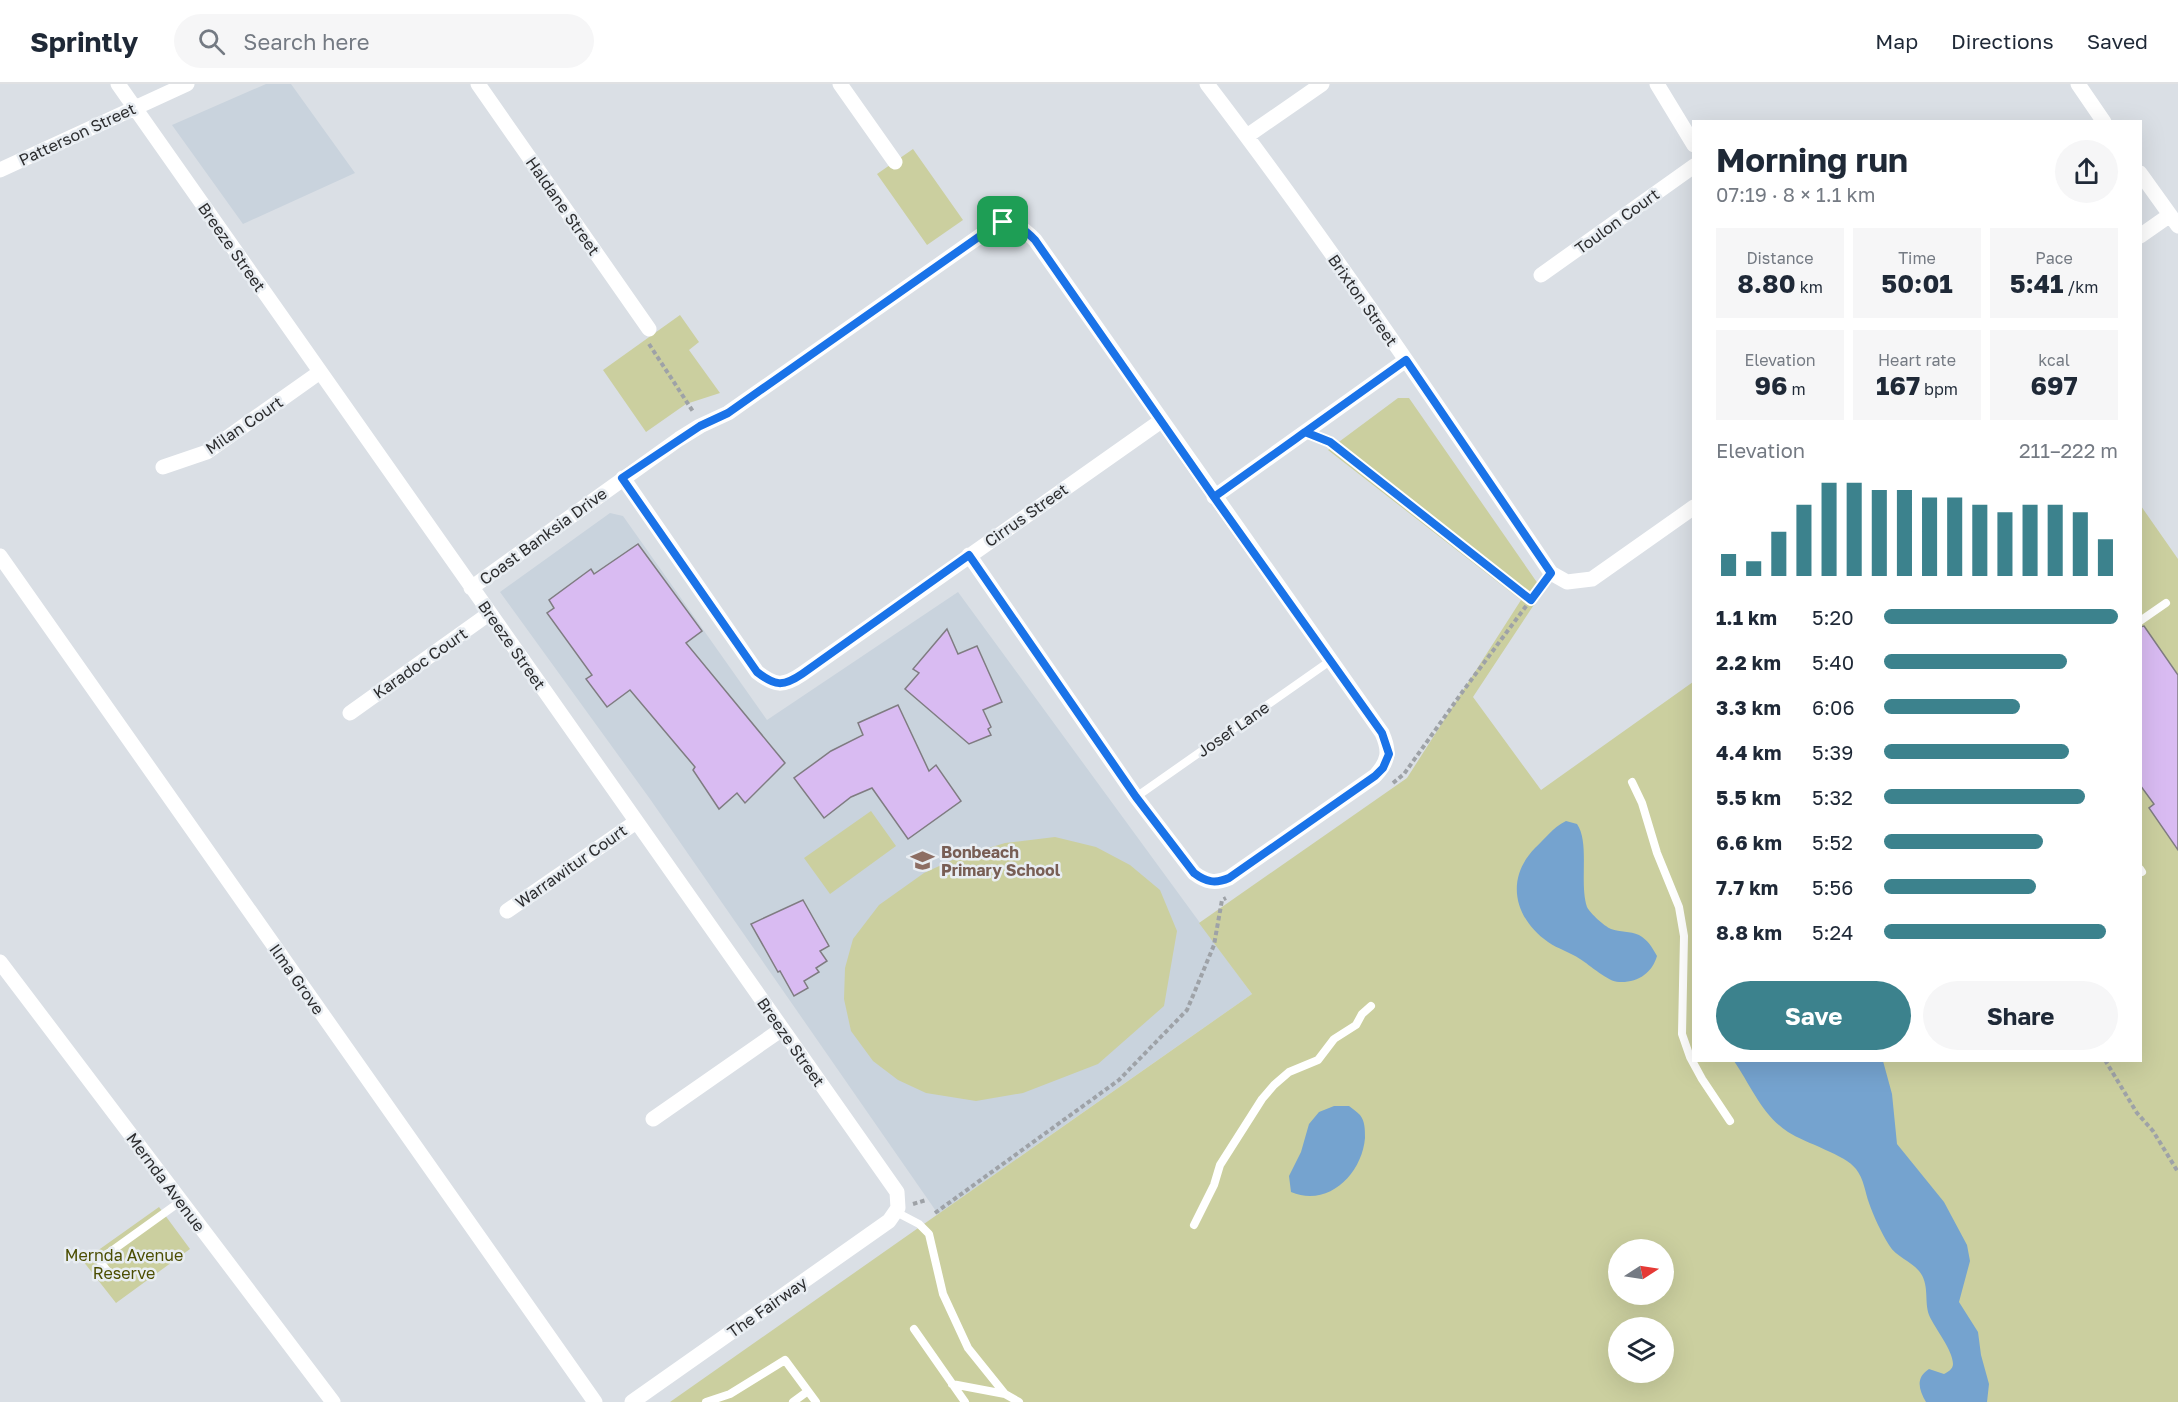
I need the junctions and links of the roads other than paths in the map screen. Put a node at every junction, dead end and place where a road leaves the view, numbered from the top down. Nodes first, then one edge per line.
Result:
1 (118, 84) edge
2 (187, 84) edge
3 (478, 84) edge
4 (840, 84) edge
5 (1207, 84) edge
6 (1322, 84) edge
7 (1657, 84) edge
8 (2078, 84) edge
9 (135, 108) junction
10 (2103, 120) edge
11 (1247, 136) junction
12 (1692, 142) edge
13 (895, 162) dead end
14 (1692, 167) edge
15 (0, 170) edge
16 (2142, 176) edge
17 (2174, 221) edge
18 (2142, 235) edge
19 (1542, 275) dead end
20 (649, 329) road end
21 (1406, 360) junction
22 (320, 372) junction
23 (1161, 420) junction
24 (164, 468) dead end
25 (622, 478) junction
26 (1214, 497) junction
27 (1692, 508) edge
28 (969, 555) junction
29 (0, 556) edge
30 (471, 588) junction
31 (2166, 603) dead end
32 (490, 613) junction
33 (2142, 620) edge
34 (1330, 661) junction
35 (350, 712) dead end
36 (1632, 782) dead end
37 (1136, 797) junction
38 (636, 822) junction
39 (507, 911) dead end
40 (0, 962) edge
41 (1371, 1006) dead end
42 (782, 1029) junction
43 (1692, 1061) edge
44 (1693, 1062) edge
45 (653, 1119) dead end
46 (1731, 1121) dead end
47 (181, 1201) junction
48 (897, 1210) junction
49 (1194, 1225) dead end
50 (111, 1276) dead end
51 (914, 1329) dead end
52 (952, 1384) junction
53 (808, 1391) junction
54 (1005, 1394) junction
55 (709, 1401) edge
56 (333, 1402) edge
57 (595, 1402) edge
58 (632, 1402) edge
59 (793, 1402) edge
60 (816, 1402) edge
61 (965, 1402) edge
62 (1019, 1402) edge

1 - 9 street, Breeze Street
2 - 9 street, Patterson Street
3 - 20 street, Haldane Street
4 - 13 street
5 - 11 street, Brixton Street
6 - 11 street
7 - 12 street
8 - 10 street
9 - 15 street, Patterson Street
9 - 22 street, Breeze Street
11 - 21 street, Brixton Street
14 - 19 street, Toulon Court
16 - 17 street
17 - 18 street
21 - 26 street
21 - 27 street, Brixton Street
22 - 24 street, Milan Court
22 - 30 street, Breeze Street
23 - 25 street, Coast Banksia Drive
23 - 26 street, Coast Banksia Drive
23 - 28 street, Cirrus Street
25 - 28 street, Cirrus Street
25 - 30 street, Coast Banksia Drive
26 - 34 street, Coast Banksia Drive
28 - 37 street, Coast Banksia Drive
29 - 57 street, Ilma Grove
30 - 32 street, Breeze Street
31 - 33 lane
32 - 35 street, Karadoc Court
32 - 38 street, Breeze Street
34 - 37 lane, Josef Lane
34 - 37 street, Coast Banksia Drive
36 - 43 lane
38 - 39 street, Warrawitur Court
38 - 42 street, Breeze Street
40 - 47 street, Mernda Avenue
41 - 49 lane
42 - 45 street
42 - 48 street, Breeze Street
44 - 46 lane
47 - 50 lane
47 - 56 street, Mernda Avenue
48 - 54 lane
48 - 58 street, The Fairway
51 - 52 lane
52 - 54 lane
52 - 61 lane
53 - 55 lane
53 - 59 lane
53 - 60 lane
54 - 62 lane

